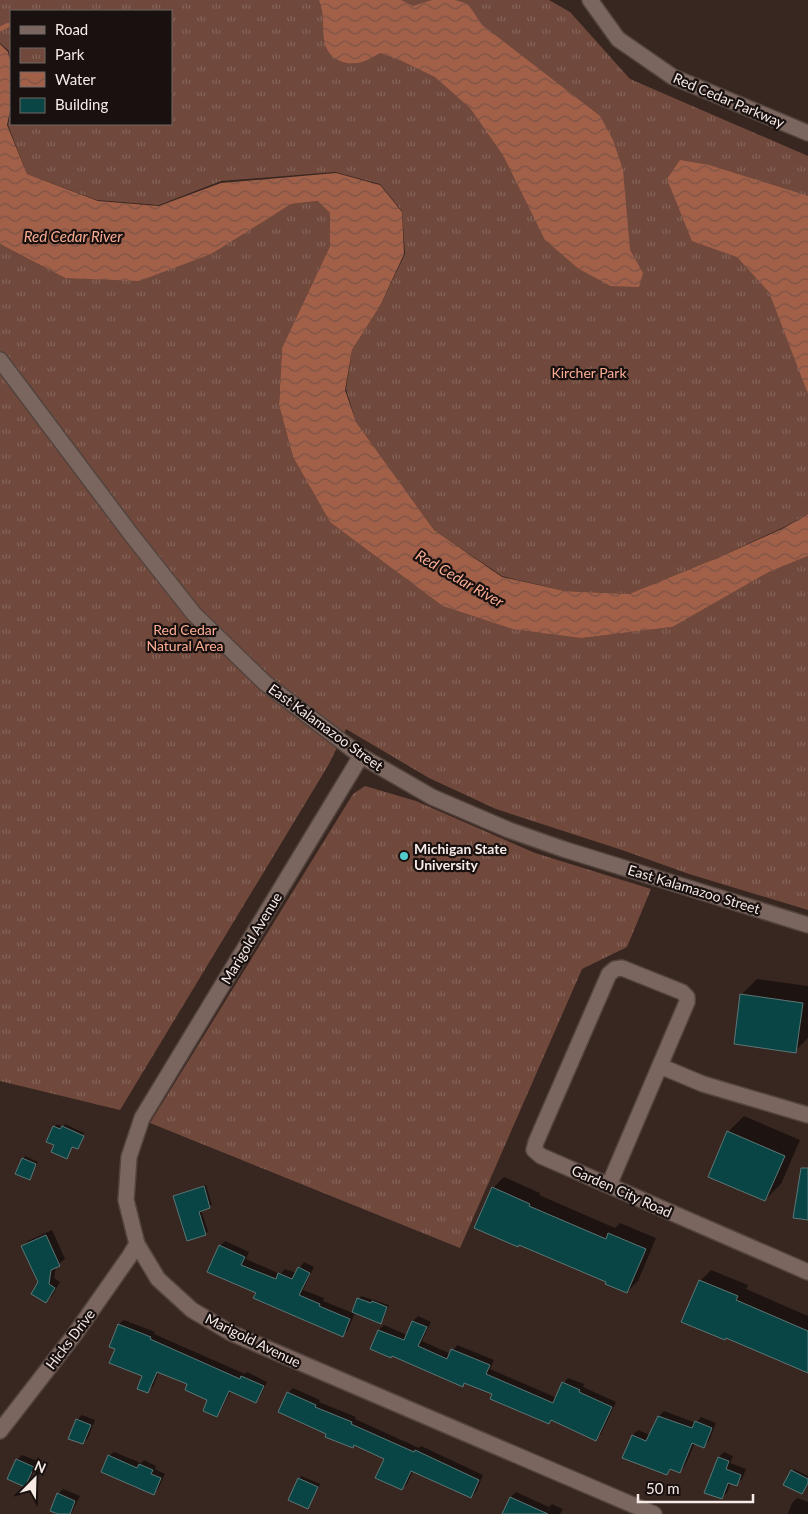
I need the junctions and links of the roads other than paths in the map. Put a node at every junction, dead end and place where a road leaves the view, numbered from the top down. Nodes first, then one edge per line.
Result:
1 (590, 0) edge
2 (808, 133) edge
3 (0, 360) edge
4 (361, 756) junction
5 (808, 925) edge
6 (660, 1066) junction
7 (808, 1115) edge
8 (610, 1185) junction
9 (137, 1244) junction
10 (808, 1272) edge
11 (0, 1431) edge
12 (654, 1514) edge

1 - 2 street, Red Cedar Parkway
3 - 4 street, East Kalamazoo Street
4 - 5 street, East Kalamazoo Street
4 - 9 street, Marigold Avenue
6 - 7 street
6 - 8 street
6 - 8 street, Garden City Road
8 - 10 street, Garden City Road
9 - 11 street, Hicks Drive
9 - 12 street, Marigold Avenue

